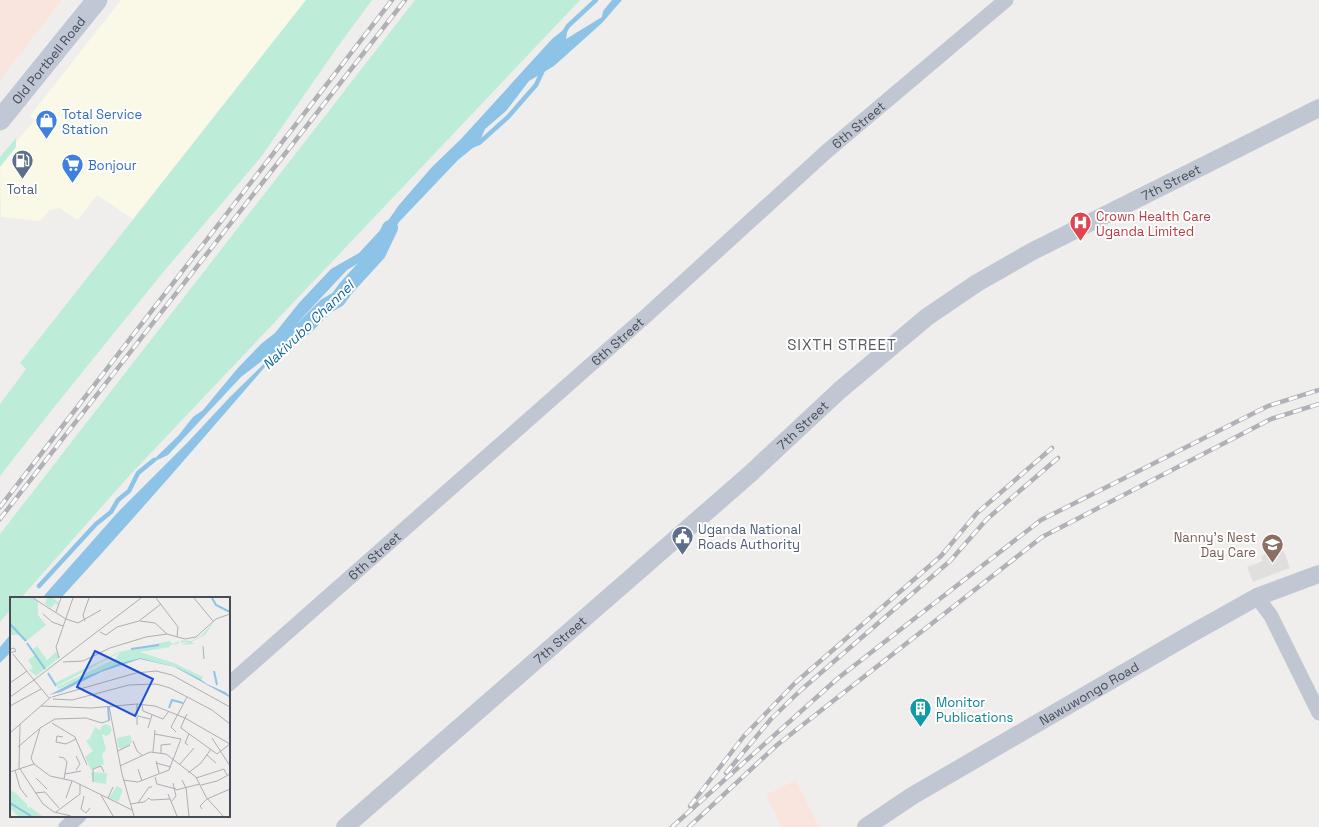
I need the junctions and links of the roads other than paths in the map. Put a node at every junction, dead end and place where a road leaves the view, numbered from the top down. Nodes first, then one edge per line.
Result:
1 (97, 0) edge
2 (1006, 0) edge
3 (1319, 108) edge
4 (0, 120) edge
5 (1319, 574) edge
6 (1257, 597) junction
7 (230, 683) edge
8 (1319, 713) edge
9 (78, 817) edge
10 (66, 827) edge
11 (345, 827) edge
12 (866, 827) edge

1 - 4 main road, Old Portbell Road
2 - 7 street, 6th Street
3 - 11 street, 7th Street
5 - 6 street, Nawuwongo Road
6 - 8 street
6 - 12 street, Nawuwongo Road
9 - 10 street

